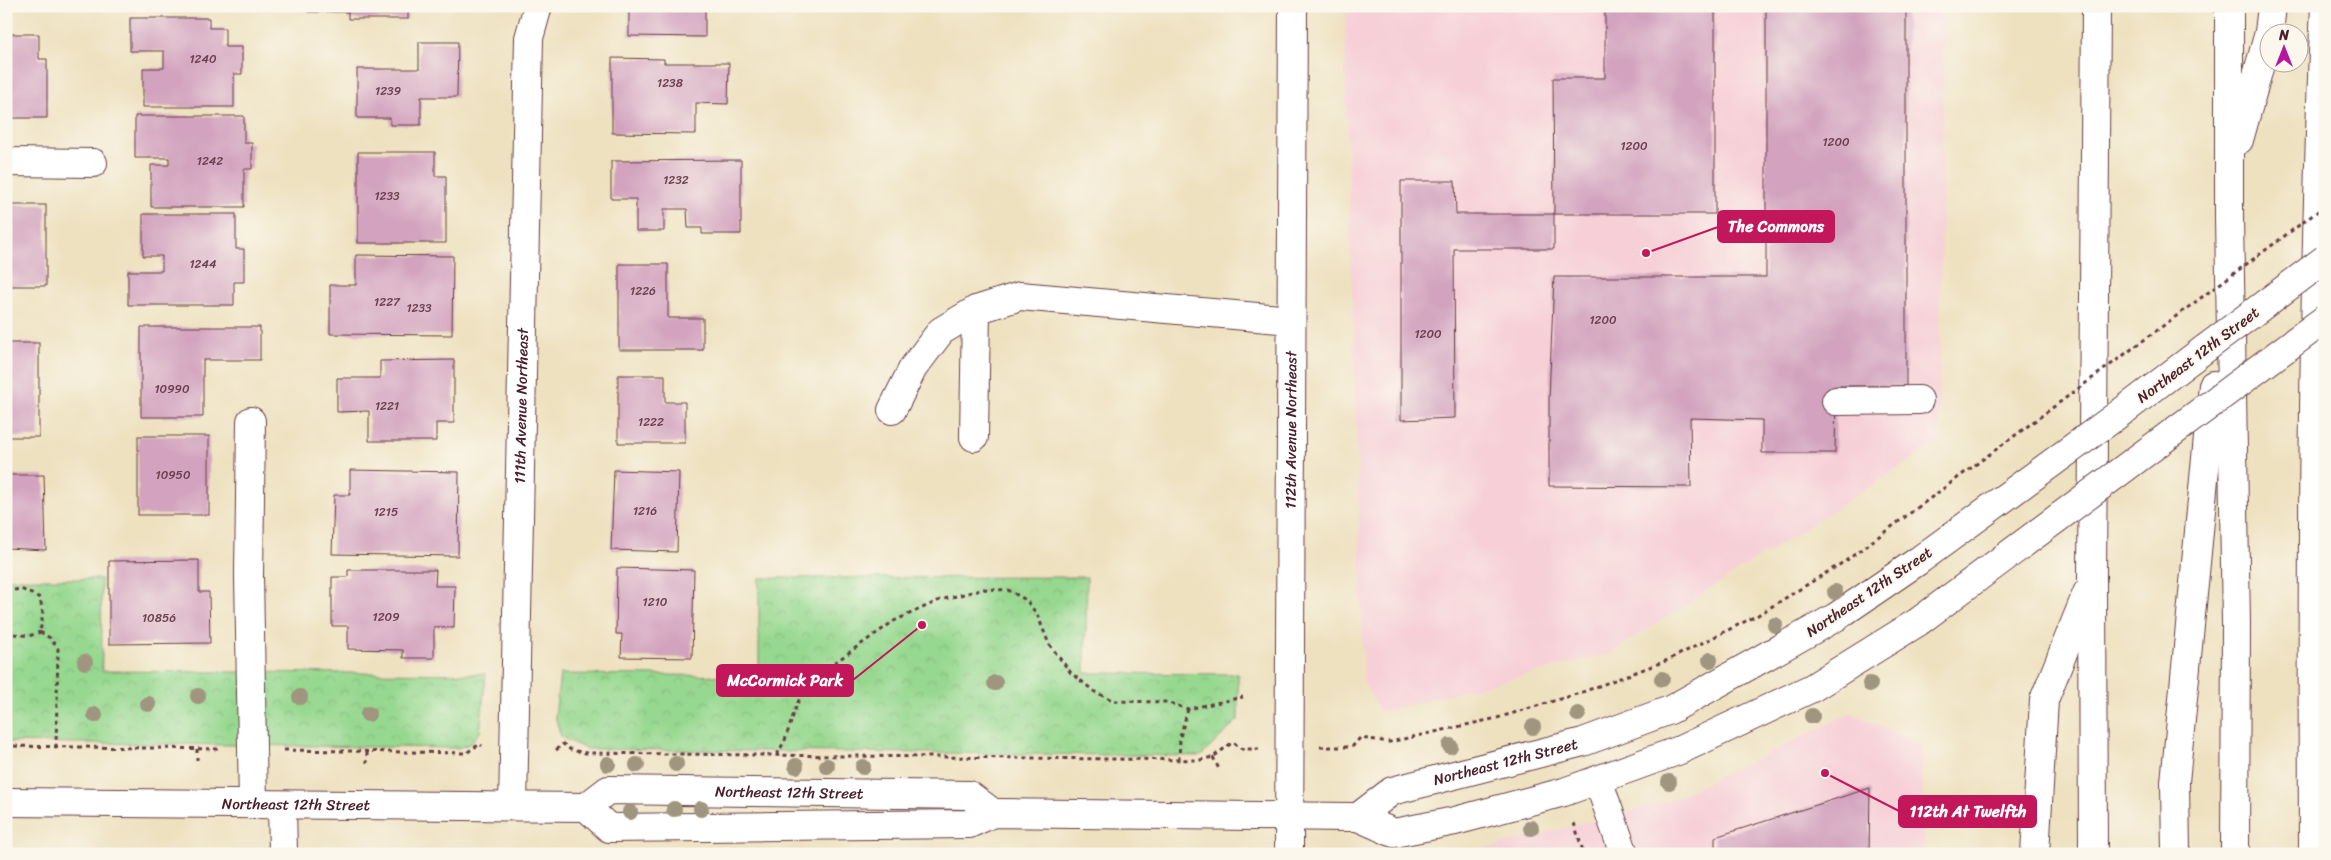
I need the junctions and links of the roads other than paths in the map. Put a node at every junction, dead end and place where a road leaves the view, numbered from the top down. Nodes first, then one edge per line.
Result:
1 (538, 6) edge
2 (1293, 6) edge
3 (2096, 6) edge
4 (2229, 6) edge
5 (2272, 6) edge
6 (2325, 6) edge
7 (2270, 22) edge
8 (2258, 72) edge
9 (6, 162) edge
10 (93, 163) dead end
11 (2230, 168) junction
12 (2229, 218) junction
13 (2325, 259) edge
14 (976, 310) junction
15 (2325, 319) edge
16 (1291, 320) junction
17 (1919, 400) dead end
18 (1836, 401) dead end
19 (892, 410) dead end
20 (251, 421) dead end
21 (974, 437) dead end
22 (2092, 580) junction
23 (1598, 780) junction
24 (6, 802) edge
25 (253, 805) junction
26 (282, 805) junction
27 (513, 806) junction
28 (586, 807) junction
29 (993, 813) junction
30 (1289, 817) junction
31 (1358, 817) junction
32 (283, 854) edge
33 (1289, 854) edge
34 (1624, 854) edge
35 (2035, 854) edge
36 (2093, 854) edge
37 (2176, 854) edge
38 (2235, 854) edge
39 (2312, 854) edge

1 - 27 main road, 111th Avenue Northeast
2 - 16 main road, 112th Avenue Northeast
3 - 22 main road
4 - 11 main road
5 - 7 main road
6 - 39 main road
8 - 11 main road
9 - 10 main road
11 - 12 main road
12 - 37 main road
12 - 38 main road
13 - 31 main road, Northeast 12th Street, bridge
14 - 16 main road
14 - 19 main road
14 - 21 main road
15 - 23 main road, Northeast 12th Street, bridge
16 - 30 main road, 112th Avenue Northeast
17 - 18 main road
20 - 25 main road
22 - 35 main road
22 - 36 main road
23 - 31 main road, Northeast 12th Street
23 - 34 main road
24 - 25 main road, Northeast 12th Street
25 - 26 main road, Northeast 12th Street
26 - 27 main road, Northeast 12th Street
26 - 32 main road
27 - 28 main road, Northeast 12th Street
28 - 29 main road, Northeast 12th Street
28 - 29 main road, Northeast 12th Street
29 - 30 main road, Northeast 12th Street
30 - 31 main road, Northeast 12th Street
30 - 33 main road, 112th Avenue Northeast

